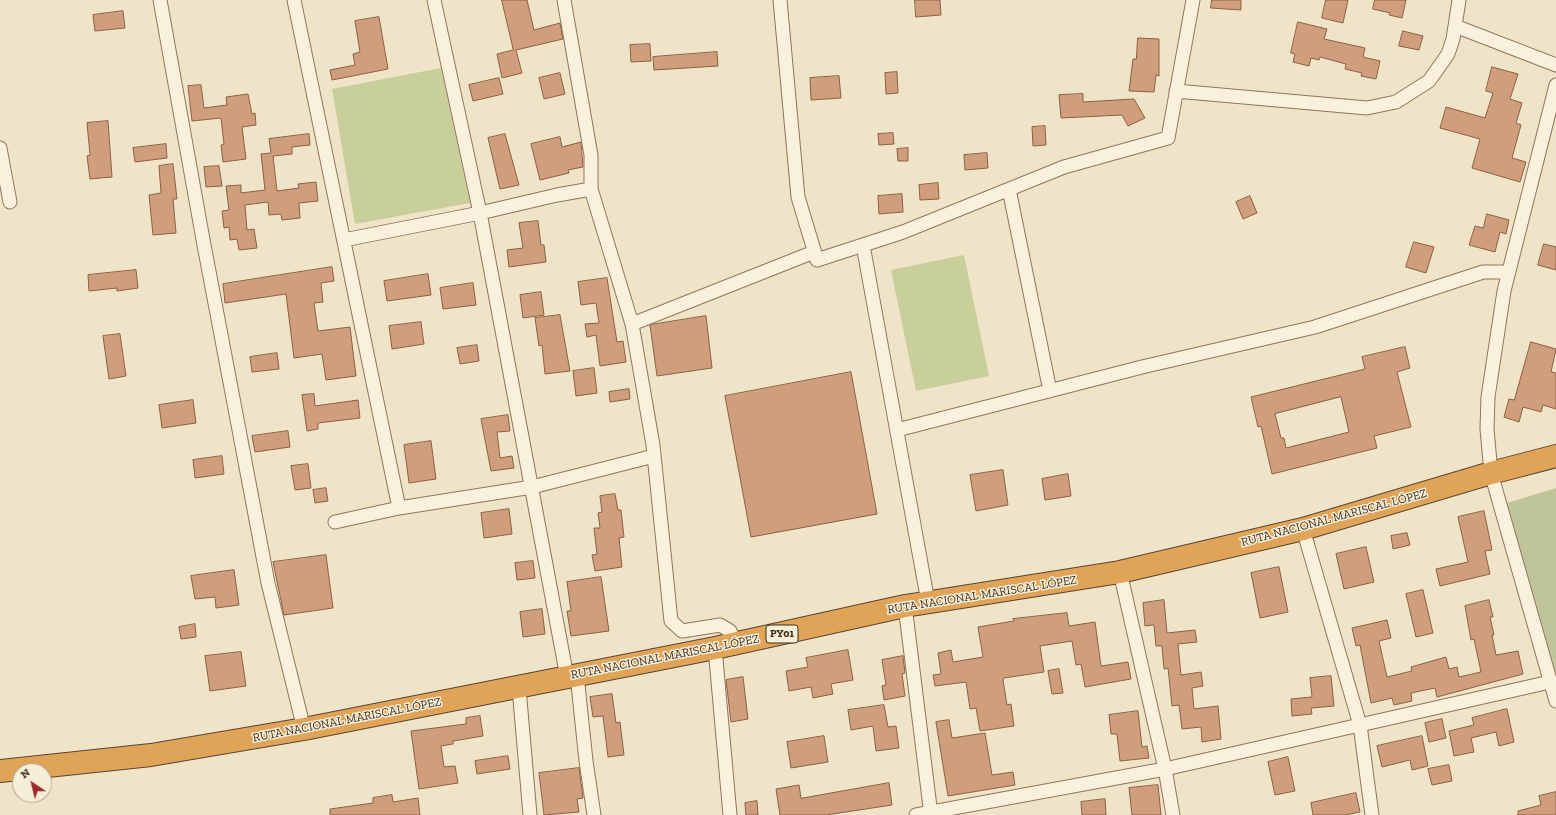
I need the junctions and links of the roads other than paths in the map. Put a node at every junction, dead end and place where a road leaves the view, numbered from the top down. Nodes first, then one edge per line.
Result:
1 (160, 0) edge
2 (294, 0) edge
3 (434, 0) edge
4 (564, 0) edge
5 (780, 0) edge
6 (1193, 0) edge
7 (1459, 0) edge
8 (1454, 26) junction
9 (1556, 66) edge
10 (1556, 85) edge
11 (1176, 91) junction
12 (0, 148) edge
13 (1009, 189) junction
14 (591, 190) junction
15 (10, 202) dead end
16 (480, 213) junction
17 (344, 240) junction
18 (863, 245) junction
19 (814, 252) junction
20 (1508, 272) junction
21 (632, 324) junction
22 (1050, 391) junction
23 (897, 430) junction
24 (654, 456) junction
25 (1556, 456) edge
26 (1491, 473) junction
27 (532, 488) junction
28 (399, 508) junction
29 (335, 522) dead end
30 (1303, 529) junction
31 (1120, 572) junction
32 (928, 602) junction
33 (905, 606) junction
34 (726, 646) junction
35 (572, 676) junction
36 (1550, 682) junction
37 (519, 688) junction
38 (1556, 701) edge
39 (1360, 725) junction
40 (304, 730) junction
41 (1165, 769) junction
42 (0, 771) edge
43 (931, 813) edge
44 (530, 815) edge
45 (594, 815) edge
46 (730, 815) edge
47 (916, 815) edge
48 (1173, 815) edge
49 (1372, 815) edge

1 - 40 street
2 - 17 street
3 - 16 street
4 - 14 street
5 - 19 street
6 - 11 street
7 - 8 street
8 - 9 street
8 - 11 street
10 - 20 street
11 - 13 street
12 - 15 street
13 - 18 street
13 - 22 street
14 - 16 street
14 - 21 street
16 - 17 street
16 - 27 street
17 - 28 street
18 - 19 street
18 - 23 street
19 - 21 street
20 - 22 street
20 - 26 street
21 - 24 street
22 - 23 street
23 - 32 street
24 - 27 street
24 - 34 street
25 - 26 highway, RUTA NACIONAL MARISCAL LÓPEZ / PY01
26 - 30 highway, RUTA NACIONAL MARISCAL LÓPEZ / PY01
26 - 36 street
27 - 28 street
27 - 35 street
28 - 29 street
30 - 31 highway, RUTA NACIONAL MARISCAL LÓPEZ / PY01
30 - 39 street
31 - 32 highway, RUTA NACIONAL MARISCAL LÓPEZ / PY01
31 - 41 street
32 - 33 highway, RUTA NACIONAL MARISCAL LÓPEZ / PY01
33 - 34 highway, RUTA NACIONAL MARISCAL LÓPEZ / PY01
33 - 43 street
34 - 35 highway, RUTA NACIONAL MARISCAL LÓPEZ / PY01
34 - 46 street
35 - 37 highway, RUTA NACIONAL MARISCAL LÓPEZ / PY01
35 - 45 street
36 - 38 street
36 - 39 street
37 - 40 highway, RUTA NACIONAL MARISCAL LÓPEZ / PY01
37 - 44 street
39 - 41 street
39 - 49 street
40 - 42 highway, RUTA NACIONAL MARISCAL LÓPEZ / PY01
41 - 43 street
41 - 48 street
43 - 47 street

